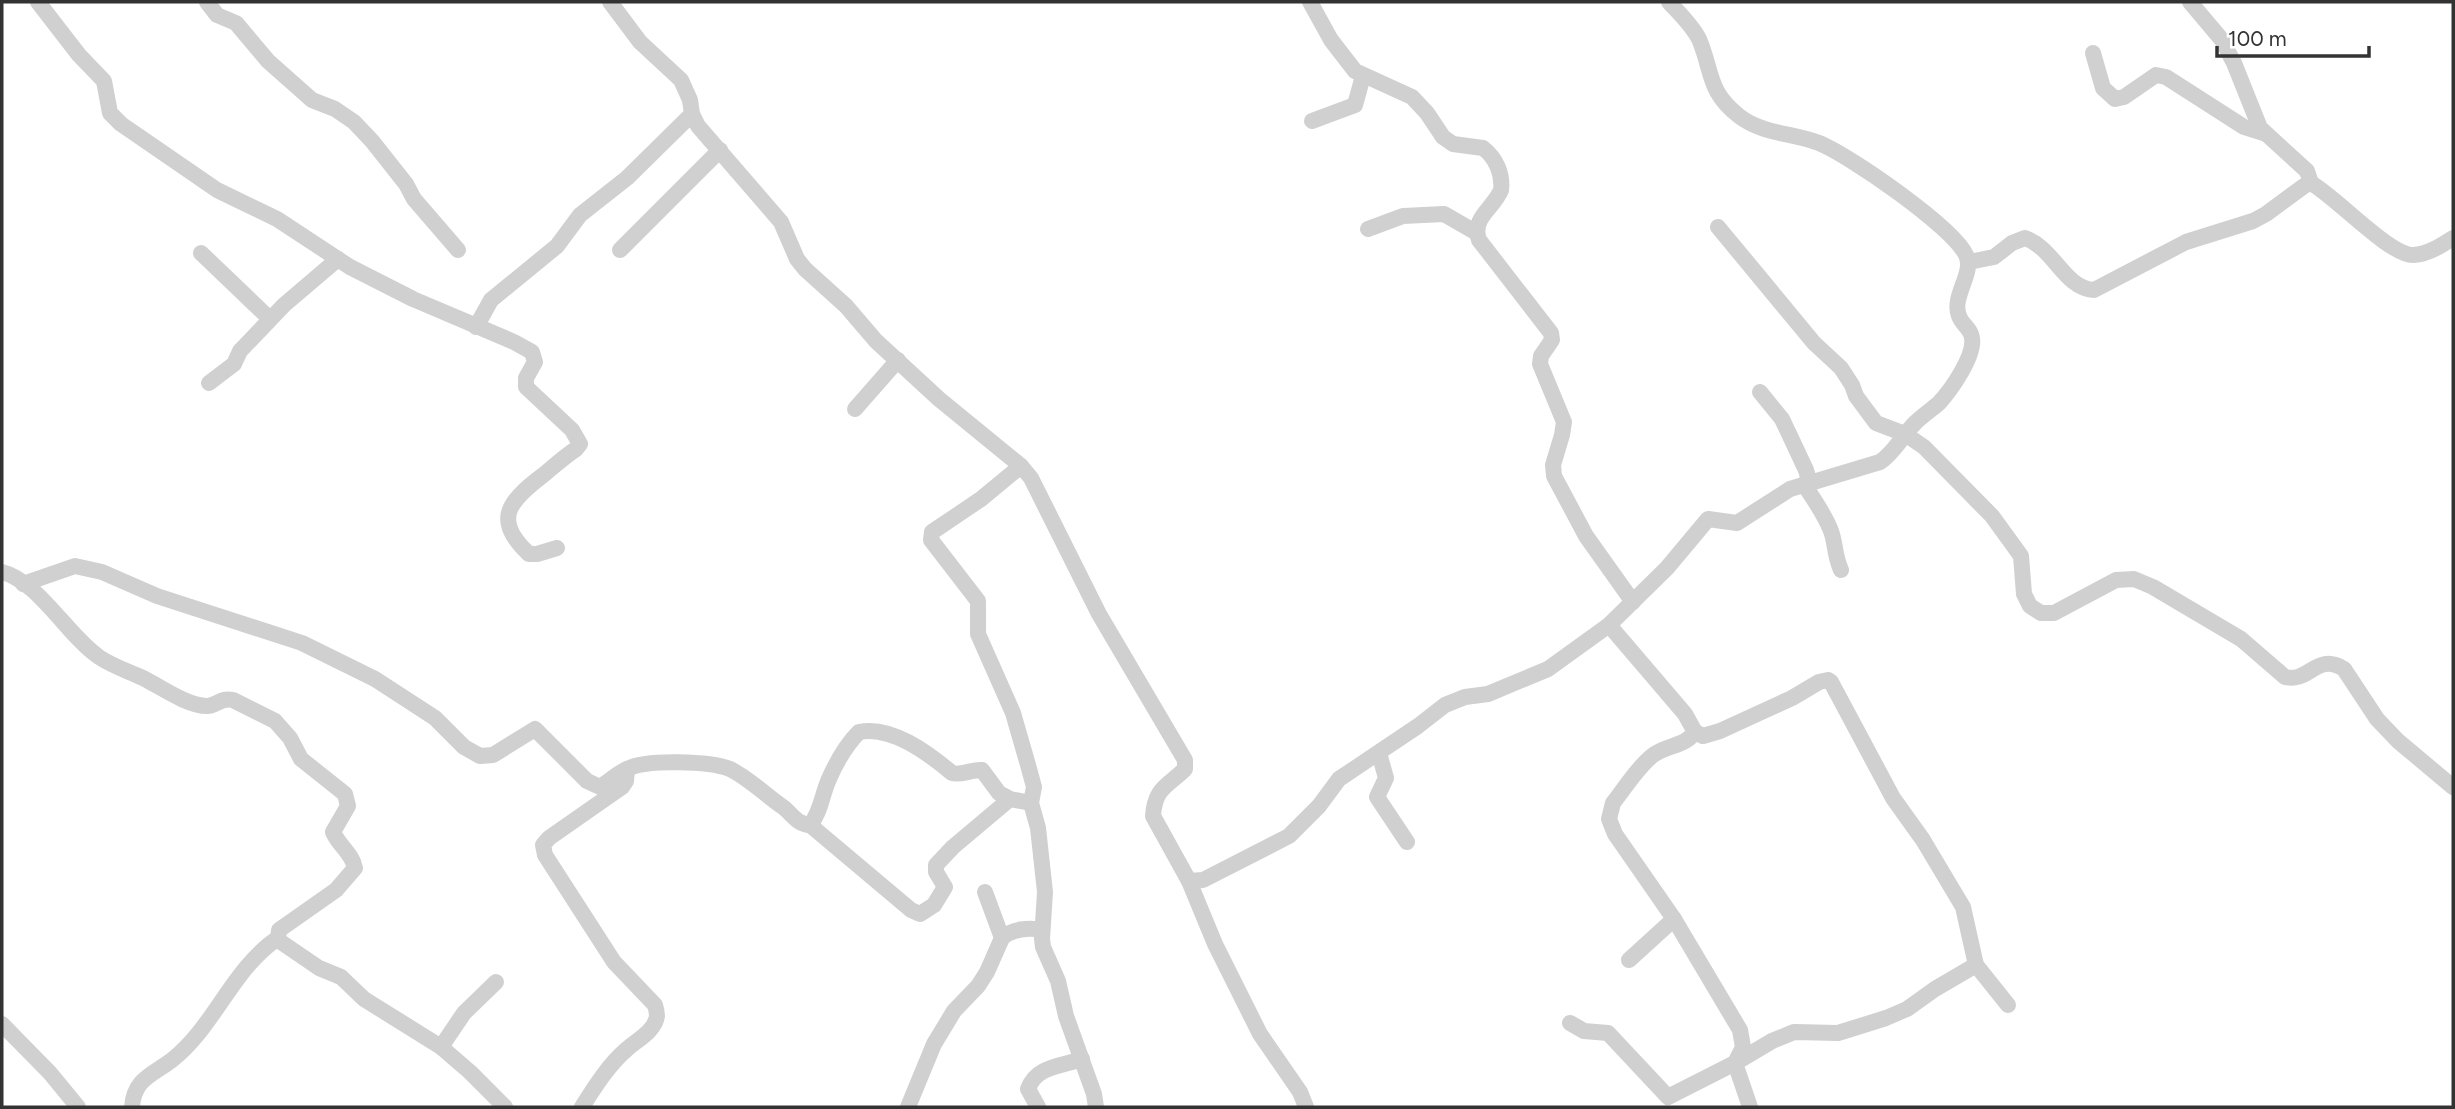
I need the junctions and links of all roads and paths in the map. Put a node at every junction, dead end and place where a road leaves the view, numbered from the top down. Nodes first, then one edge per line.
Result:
1 (38, 2) edge
2 (207, 2) edge
3 (610, 2) edge
4 (1310, 2) edge
5 (1669, 2) edge
6 (2190, 2) edge
7 (2093, 53) dead end
8 (1363, 76) junction
9 (691, 114) junction
10 (1312, 121) dead end
11 (2266, 134) junction
12 (720, 150) junction
13 (2311, 183) junction
14 (1718, 228) dead end
15 (1368, 229) dead end
16 (1476, 233) junction
17 (2453, 238) edge
18 (458, 250) dead end
19 (620, 250) dead end
20 (201, 253) dead end
21 (338, 259) junction
22 (1969, 262) junction
23 (270, 318) junction
24 (475, 327) junction
25 (898, 360) junction
26 (209, 383) dead end
27 (1760, 392) dead end
28 (855, 409) dead end
29 (1905, 434) junction
30 (1021, 466) junction
31 (1805, 486) junction
32 (557, 548) dead end
33 (1841, 570) dead end
34 (2, 572) edge
35 (23, 584) junction
36 (1633, 601) junction
37 (1609, 625) junction
38 (1695, 732) junction
39 (1379, 753) junction
40 (627, 769) junction
41 (2453, 787) edge
42 (1010, 799) junction
43 (1031, 803) junction
44 (810, 825) junction
45 (1407, 842) dead end
46 (1189, 881) junction
47 (985, 892) dead end
48 (1674, 919) junction
49 (1042, 930) junction
50 (278, 938) junction
51 (1002, 938) junction
52 (1629, 960) dead end
53 (1976, 965) junction
54 (496, 982) dead end
55 (2008, 1005) dead end
56 (1570, 1023) dead end
57 (2, 1024) edge
58 (441, 1047) junction
59 (1082, 1059) junction
60 (1735, 1063) junction
61 (1669, 1102) edge
62 (1031, 1103) edge
63 (78, 1107) edge
64 (132, 1107) edge
65 (505, 1107) edge
66 (582, 1107) edge
67 (908, 1107) edge
68 (1096, 1107) edge
69 (1306, 1107) edge
70 (1750, 1107) edge

1 - 21 street
2 - 18 street
3 - 9 street
4 - 8 street
5 - 22 street
6 - 11 street
7 - 11 street
8 - 10 street
8 - 16 street
9 - 12 street
9 - 24 street
11 - 13 street
12 - 19 street
12 - 25 street
13 - 17 street
13 - 22 street
14 - 29 street
15 - 16 street
16 - 36 street
20 - 23 street
21 - 23 street
21 - 24 street
22 - 29 street
23 - 26 street
24 - 32 street
25 - 28 street
25 - 30 street
27 - 31 street
29 - 31 street
29 - 41 street
30 - 43 street
30 - 46 street
31 - 33 street
31 - 36 street
34 - 35 street
35 - 40 street
35 - 50 street
36 - 37 street
37 - 38 street
37 - 39 street
38 - 48 street
38 - 53 street
39 - 45 street
39 - 46 street
40 - 44 street
40 - 66 street
42 - 43 street
42 - 44 street
42 - 44 street
43 - 49 street
46 - 69 street
47 - 51 street
48 - 52 street
48 - 60 street
49 - 51 street
49 - 59 street
50 - 58 street
50 - 64 street
51 - 67 street
53 - 55 street
53 - 60 street
54 - 58 street
56 - 61 street
57 - 63 street
58 - 65 street
59 - 62 street
59 - 68 street
60 - 61 street
60 - 70 street

